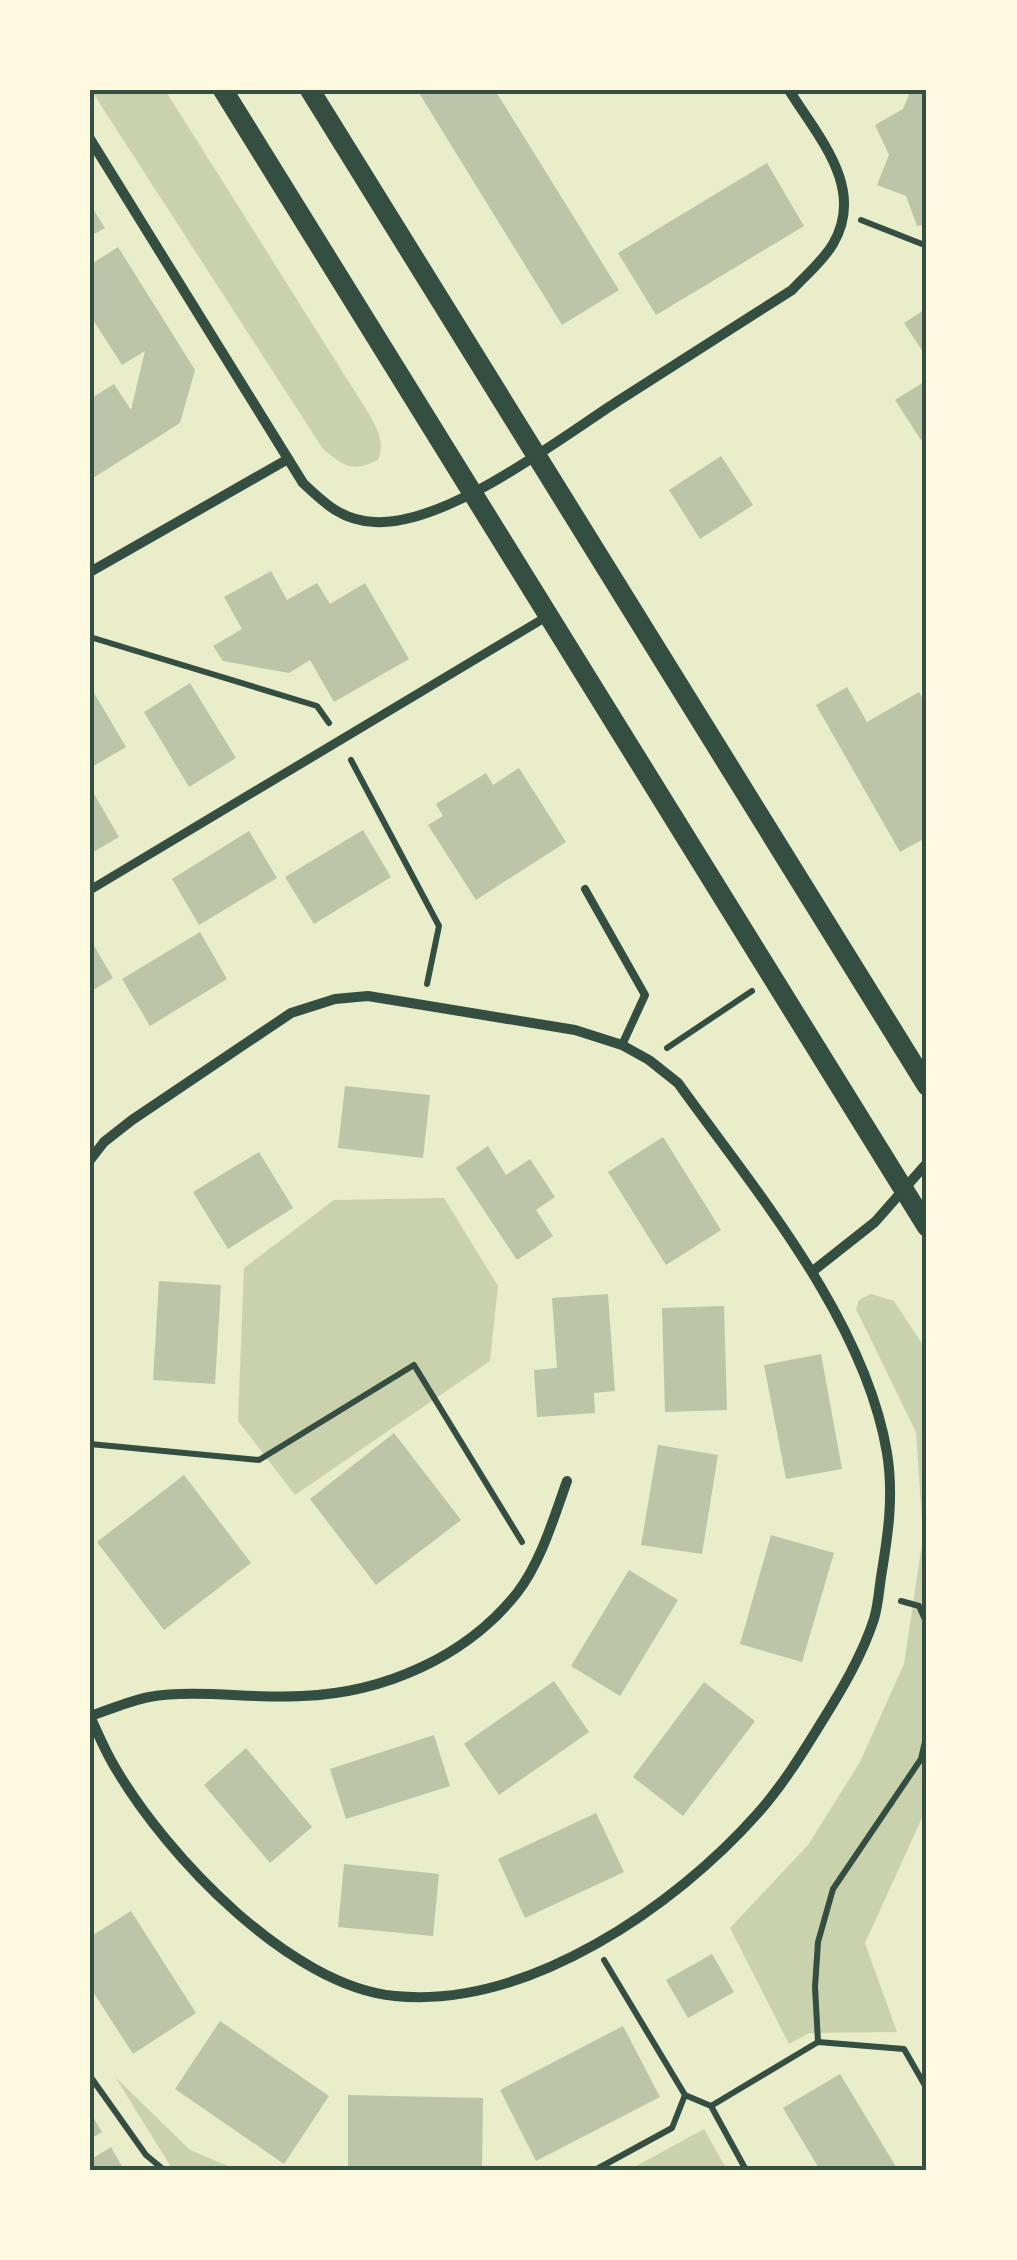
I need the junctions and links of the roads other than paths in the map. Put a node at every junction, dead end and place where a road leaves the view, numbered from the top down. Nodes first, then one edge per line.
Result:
1 (223, 90) edge
2 (310, 90) edge
3 (789, 90) edge
4 (90, 139) edge
5 (536, 454) junction
6 (288, 460) junction
7 (472, 492) junction
8 (90, 572) edge
9 (548, 615) junction
10 (585, 889) dead end
11 (90, 890) edge
12 (622, 1045) junction
13 (927, 1086) edge
14 (90, 1160) edge
15 (927, 1162) edge
16 (904, 1190) junction
17 (927, 1227) edge
18 (813, 1271) junction
19 (567, 1481) dead end
20 (90, 1716) edge

1 - 7 main road
2 - 5 main road
3 - 5 street
4 - 6 street
5 - 7 street
5 - 13 main road
6 - 7 street
6 - 8 street
7 - 9 main road
9 - 11 street
9 - 16 main road
10 - 12 lane
12 - 14 street
12 - 18 street
15 - 16 street
16 - 17 main road
16 - 18 street
18 - 20 street
19 - 20 street

